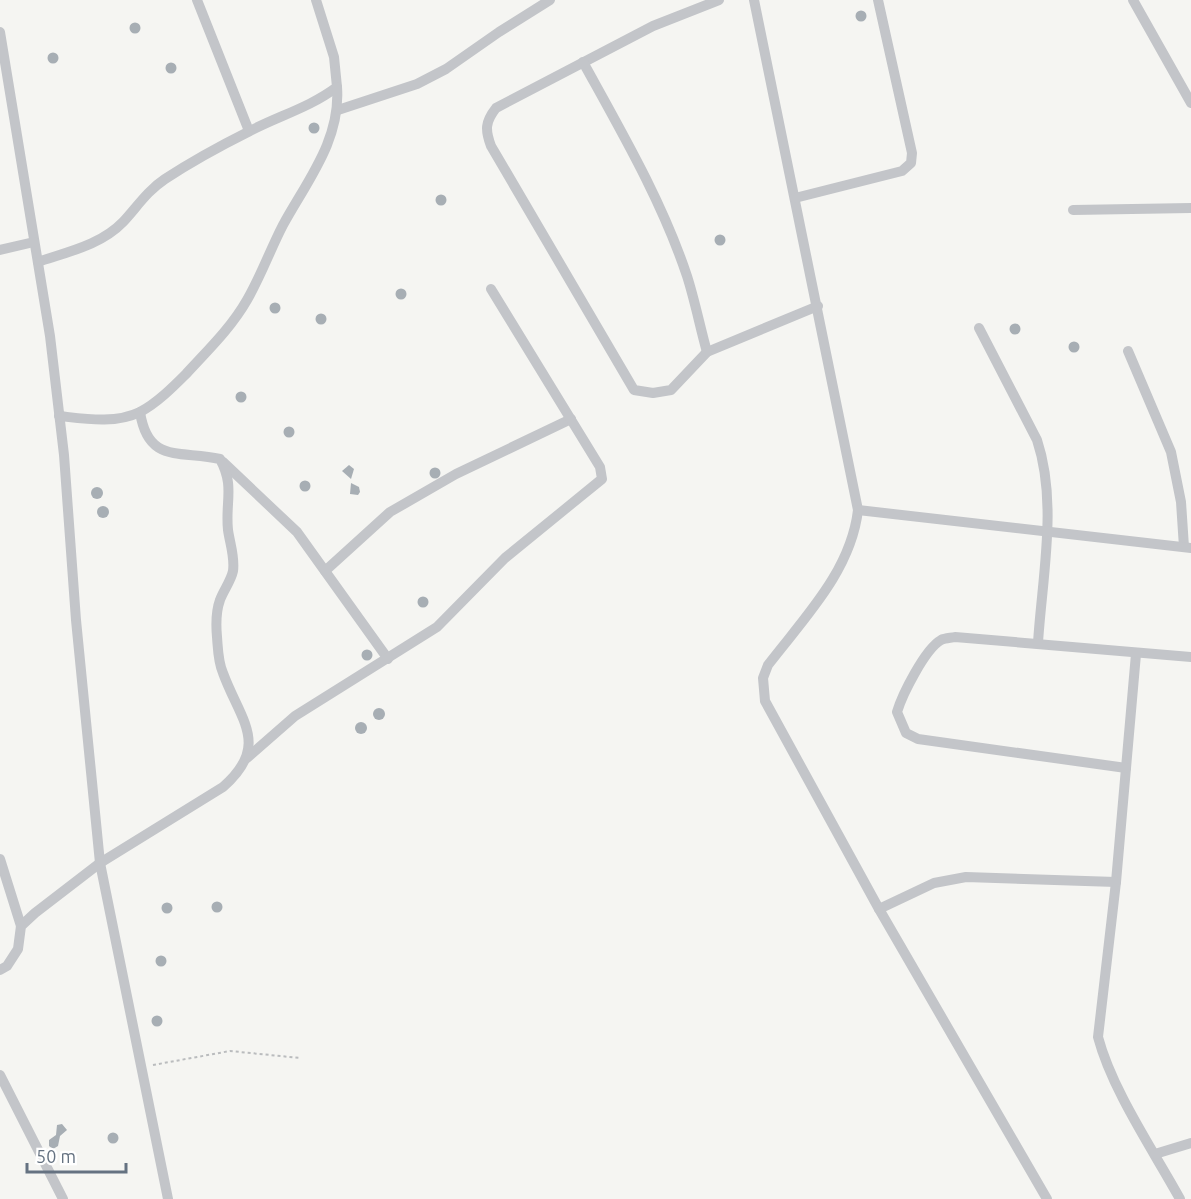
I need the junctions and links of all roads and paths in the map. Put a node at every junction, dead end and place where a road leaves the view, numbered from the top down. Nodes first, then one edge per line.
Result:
1 (197, 0) edge
2 (316, 0) edge
3 (550, 0) edge
4 (719, 0) edge
5 (754, 0) edge
6 (878, 0) edge
7 (1133, 0) edge
8 (0, 32) edge
9 (583, 62) junction
10 (337, 87) junction
11 (1191, 102) edge
12 (338, 110) junction
13 (249, 131) junction
14 (795, 198) junction
15 (1191, 208) edge
16 (1073, 210) dead end
17 (34, 242) junction
18 (0, 250) edge
19 (38, 262) junction
20 (491, 288) dead end
21 (818, 306) junction
22 (979, 327) dead end
23 (1128, 351) dead end
24 (707, 352) junction
25 (140, 412) junction
26 (59, 416) junction
27 (570, 420) junction
28 (220, 459) junction
29 (858, 510) junction
30 (1046, 530) junction
31 (1187, 547) edge
32 (325, 571) junction
33 (1038, 643) junction
34 (1136, 654) junction
35 (1191, 657) edge
36 (388, 659) junction
37 (247, 758) junction
38 (1126, 768) junction
39 (0, 859) edge
40 (100, 862) junction
41 (1116, 882) junction
42 (879, 909) junction
43 (21, 926) junction
44 (0, 970) edge
45 (300, 1058) dead end
46 (141, 1068) junction
47 (0, 1075) edge
48 (1191, 1143) edge
49 (1155, 1154) junction
50 (63, 1199) edge
51 (168, 1199) edge
52 (1047, 1199) edge
53 (1180, 1199) edge

1 - 13 street
2 - 10 street
3 - 12 street
4 - 9 street
5 - 14 street
6 - 14 street
7 - 11 street
8 - 17 street
9 - 24 street
9 - 24 street
10 - 12 street
10 - 13 street
12 - 25 street
13 - 19 street
14 - 21 street
15 - 16 street
17 - 18 street
17 - 19 street
19 - 26 street
20 - 27 street
21 - 24 street
21 - 29 street
22 - 30 street
23 - 31 street
25 - 26 street
25 - 28 street
26 - 40 street
27 - 32 street
27 - 36 street
28 - 32 street
28 - 37 street
29 - 30 street
29 - 42 street
30 - 31 street
30 - 33 street
32 - 36 street
33 - 34 street
33 - 38 street
34 - 35 street
34 - 38 street
36 - 37 street
37 - 40 street
38 - 41 street
39 - 43 street
40 - 43 street
40 - 46 street
41 - 42 street
41 - 49 street
42 - 52 street
43 - 44 street
45 - 46 path
46 - 51 street
47 - 50 street
48 - 49 street
49 - 53 street

